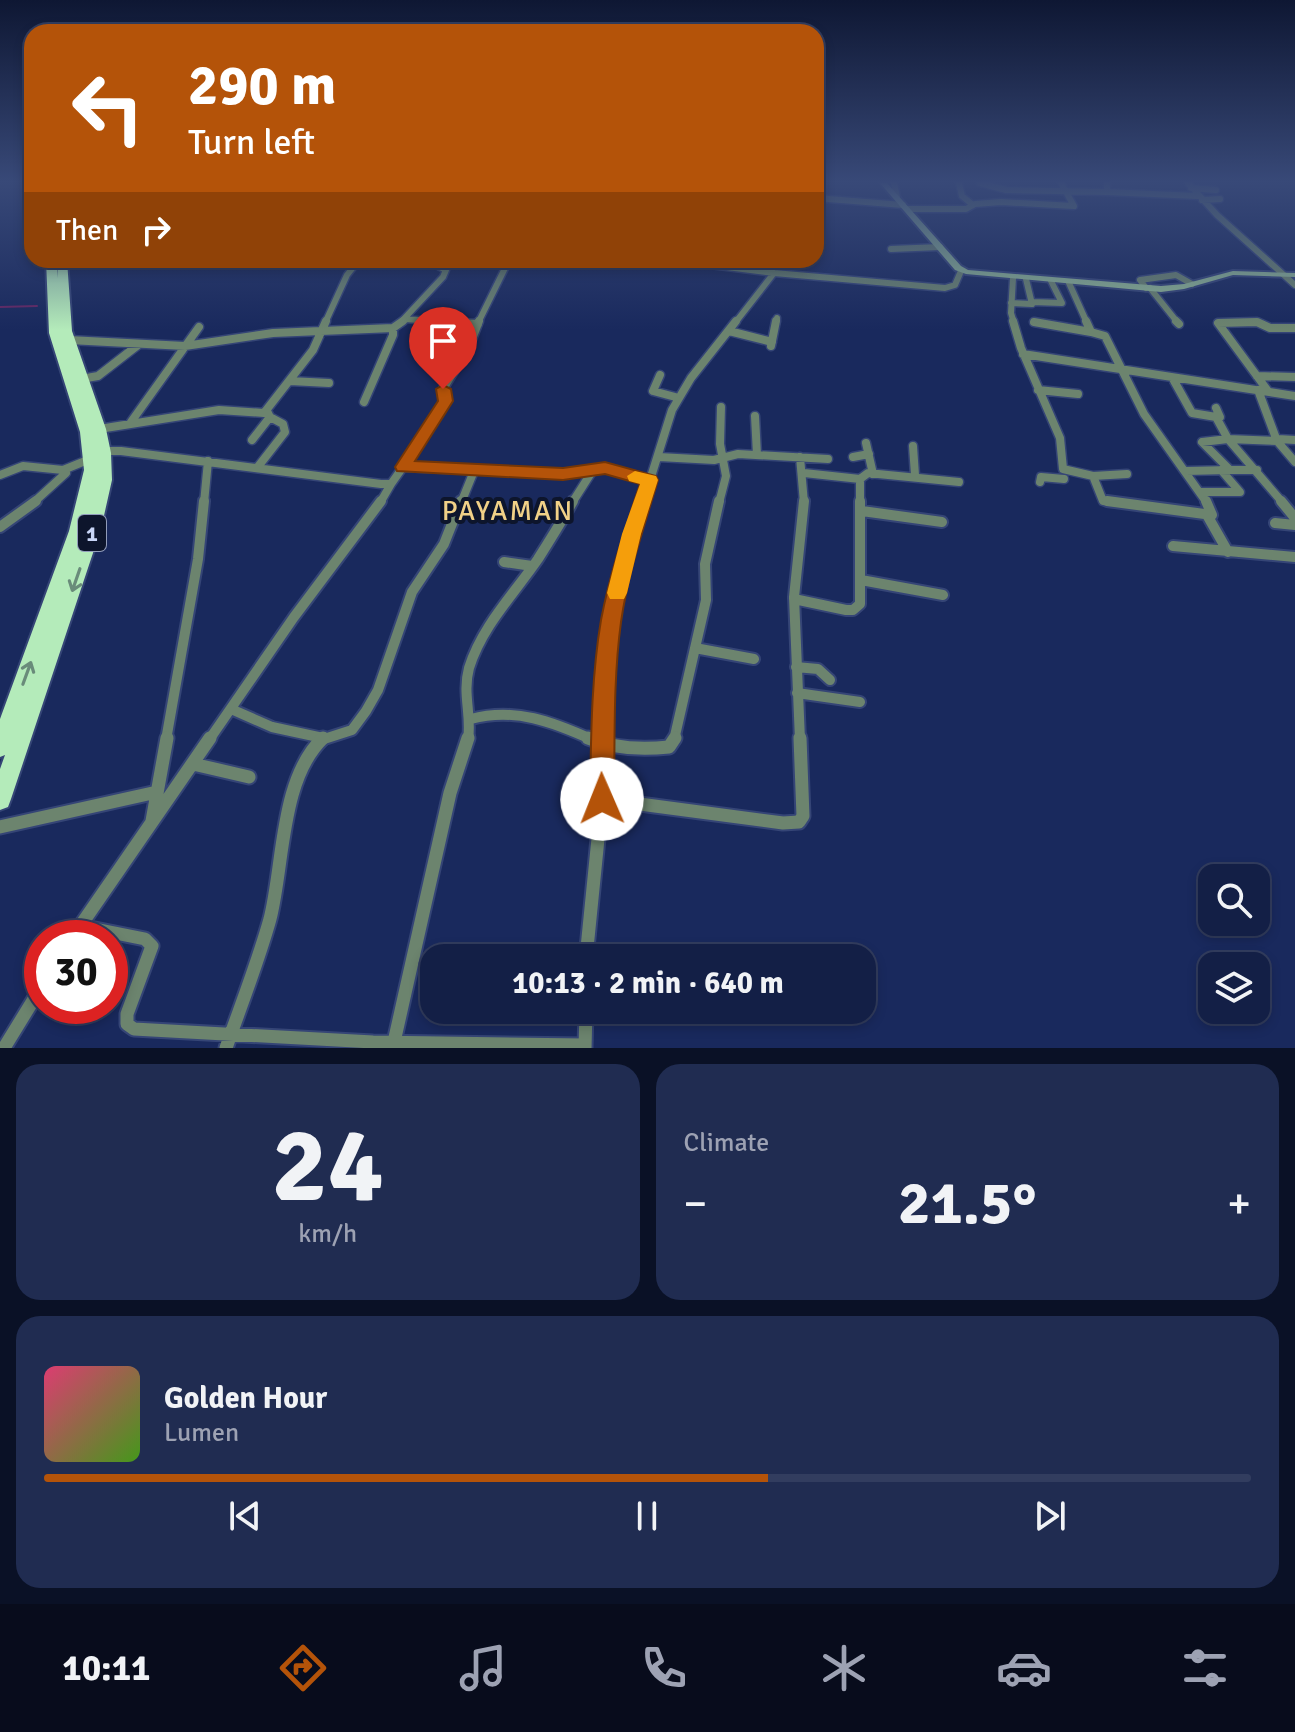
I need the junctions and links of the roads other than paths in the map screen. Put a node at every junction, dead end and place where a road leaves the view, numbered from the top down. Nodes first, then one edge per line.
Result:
1 (927, 232) edge
2 (1240, 232) edge
3 (940, 247) junction
4 (891, 249) dead end
5 (52, 268) edge
6 (61, 268) edge
7 (353, 268) edge
8 (441, 268) edge
9 (505, 268) edge
10 (736, 268) edge
11 (961, 271) junction
12 (774, 273) junction
13 (1290, 274) edge
14 (1013, 278) junction
15 (1026, 279) junction
16 (1051, 281) junction
17 (1069, 283) junction
18 (1295, 285) edge
19 (1145, 286) junction
20 (57, 299) junction
21 (1032, 302) junction
22 (1011, 303) junction
23 (777, 318) dead end
24 (405, 319) junction
25 (1034, 322) dead end
26 (478, 324) junction
27 (1179, 324) dead end
28 (199, 327) dead end
29 (393, 328) junction
30 (1295, 328) edge
31 (324, 330) junction
32 (729, 331) junction
33 (1091, 332) junction
34 (69, 340) junction
35 (138, 345) junction
36 (185, 346) junction
37 (1023, 354) junction
38 (1117, 369) junction
39 (660, 375) dead end
40 (1257, 376) junction
41 (1295, 377) edge
42 (81, 379) junction
43 (1173, 379) junction
44 (290, 381) junction
45 (329, 383) dead end
46 (1038, 390) junction
47 (1263, 391) junction
48 (1078, 394) dead end
49 (1291, 396) edge
50 (679, 398) junction
51 (364, 402) dead end
52 (721, 407) dead end
53 (1295, 408) edge
54 (268, 414) junction
55 (755, 416) dead end
56 (131, 422) junction
57 (99, 429) junction
58 (1228, 439) junction
59 (252, 440) dead end
60 (1278, 440) junction
61 (1295, 440) edge
62 (866, 443) dead end
63 (913, 446) dead end
64 (869, 454) junction
65 (757, 455) junction
66 (90, 456) junction
67 (659, 457) junction
68 (722, 457) junction
69 (800, 457) junction
70 (853, 457) dead end
71 (828, 459) dead end
72 (208, 461) junction
73 (1295, 462) edge
74 (403, 467) junction
75 (257, 468) junction
76 (63, 470) junction
77 (593, 470) junction
78 (1225, 470) junction
79 (1257, 470) junction
80 (474, 471) junction
81 (1186, 471) junction
82 (804, 473) junction
83 (873, 474) junction
84 (1127, 474) dead end
85 (0, 475) edge
86 (915, 475) junction
87 (1093, 476) junction
88 (1064, 478) junction
89 (860, 479) junction
90 (650, 480) junction
91 (959, 482) dead end
92 (1040, 482) dead end
93 (391, 484) junction
94 (1200, 492) junction
95 (862, 511) junction
96 (1207, 515) junction
97 (1295, 518) edge
98 (942, 522) dead end
99 (1275, 523) dead end
100 (1295, 525) edge
101 (0, 527) edge
102 (1173, 546) dead end
103 (1228, 552) junction
104 (1295, 557) edge
105 (504, 562) dead end
106 (532, 566) junction
107 (861, 580) junction
108 (943, 595) dead end
109 (794, 599) junction
110 (695, 648) junction
111 (754, 659) dead end
112 (796, 667) junction
113 (830, 680) dead end
114 (797, 693) junction
115 (860, 702) dead end
116 (231, 709) junction
117 (471, 719) junction
118 (323, 738) junction
119 (8, 743) edge
120 (601, 743) junction
121 (193, 764) junction
122 (249, 777) dead end
123 (157, 792) junction
124 (0, 799) edge
125 (602, 799) junction
126 (151, 826) junction
127 (0, 827) edge
128 (84, 920) edge
129 (128, 937) edge
130 (587, 944) edge
131 (128, 1011) edge
132 (24, 1015) edge
133 (127, 1024) edge
134 (586, 1024) edge
135 (233, 1033) junction
136 (394, 1042) junction
137 (355, 1044) edge
138 (585, 1047) edge
139 (4, 1048) edge
140 (226, 1048) edge

1 - 3 main road
2 - 13 street
3 - 4 street
3 - 11 main road
5 - 20 highway, 1
6 - 20 highway, 1
7 - 31 street
8 - 24 street
9 - 26 street
10 - 12 street
11 - 12 street
11 - 14 main road
12 - 32 street
13 - 18 street
13 - 19 main road
14 - 15 main road
14 - 22 street
15 - 16 main road
15 - 21 street
16 - 17 main road
16 - 21 street
17 - 19 main road
17 - 33 street
19 - 27 street
20 - 34 highway, 1
20 - 66 highway, 1
21 - 22 street
22 - 37 street
23 - 32 street
24 - 26 street
24 - 29 street
25 - 33 street
26 - 74 street
28 - 36 street
29 - 31 street
29 - 51 street
30 - 40 street
31 - 36 street
31 - 44 street
32 - 50 street
33 - 38 street
34 - 35 street
34 - 42 highway, 1
35 - 36 street
35 - 42 street
36 - 56 street
37 - 38 street
37 - 46 street
38 - 43 street
38 - 81 street
39 - 50 street
40 - 41 street
40 - 47 street
42 - 57 highway, 1
43 - 47 street
43 - 58 street
44 - 45 street
44 - 54 street
46 - 48 street
46 - 88 street
47 - 49 street
47 - 60 street
49 - 53 street
50 - 67 street
52 - 68 street
54 - 56 street
54 - 59 street
54 - 75 street
55 - 65 street
56 - 57 street
57 - 66 highway, 1
58 - 60 street
58 - 78 street
58 - 79 street
60 - 61 street
60 - 73 street
62 - 64 street
63 - 86 street
64 - 70 street
64 - 83 street
65 - 68 street
65 - 69 street
66 - 72 street
66 - 76 street
66 - 119 highway, 1
67 - 68 street
67 - 90 street
68 - 110 street
69 - 71 street
69 - 82 street
72 - 75 street
72 - 123 street
74 - 80 street
74 - 93 street
75 - 93 street
76 - 85 street
76 - 101 street
77 - 80 street
77 - 90 street
77 - 106 street
78 - 79 street
78 - 81 street
78 - 94 street
79 - 97 street
80 - 118 street
81 - 94 street
82 - 89 street
82 - 109 street
83 - 86 street
83 - 89 street
84 - 87 street
86 - 91 street
87 - 88 street
87 - 96 street
88 - 92 street
89 - 95 street
90 - 120 street
93 - 116 street
94 - 96 street
95 - 98 street
95 - 107 street
96 - 103 street
99 - 100 street
102 - 103 street
103 - 104 street
105 - 106 street
106 - 117 street
107 - 108 street
107 - 109 street
109 - 112 street
110 - 111 street
110 - 120 street
112 - 113 street
112 - 114 street
114 - 115 street
114 - 125 street
116 - 118 street
116 - 121 street
117 - 120 street
117 - 136 street
118 - 135 street
119 - 124 highway, 1
120 - 125 street
121 - 122 street
121 - 126 street
123 - 126 street
123 - 127 street
125 - 130 street
126 - 128 street
129 - 131 street
132 - 139 street
133 - 135 street
134 - 138 street
135 - 137 street
135 - 140 street
136 - 137 street
136 - 138 street

